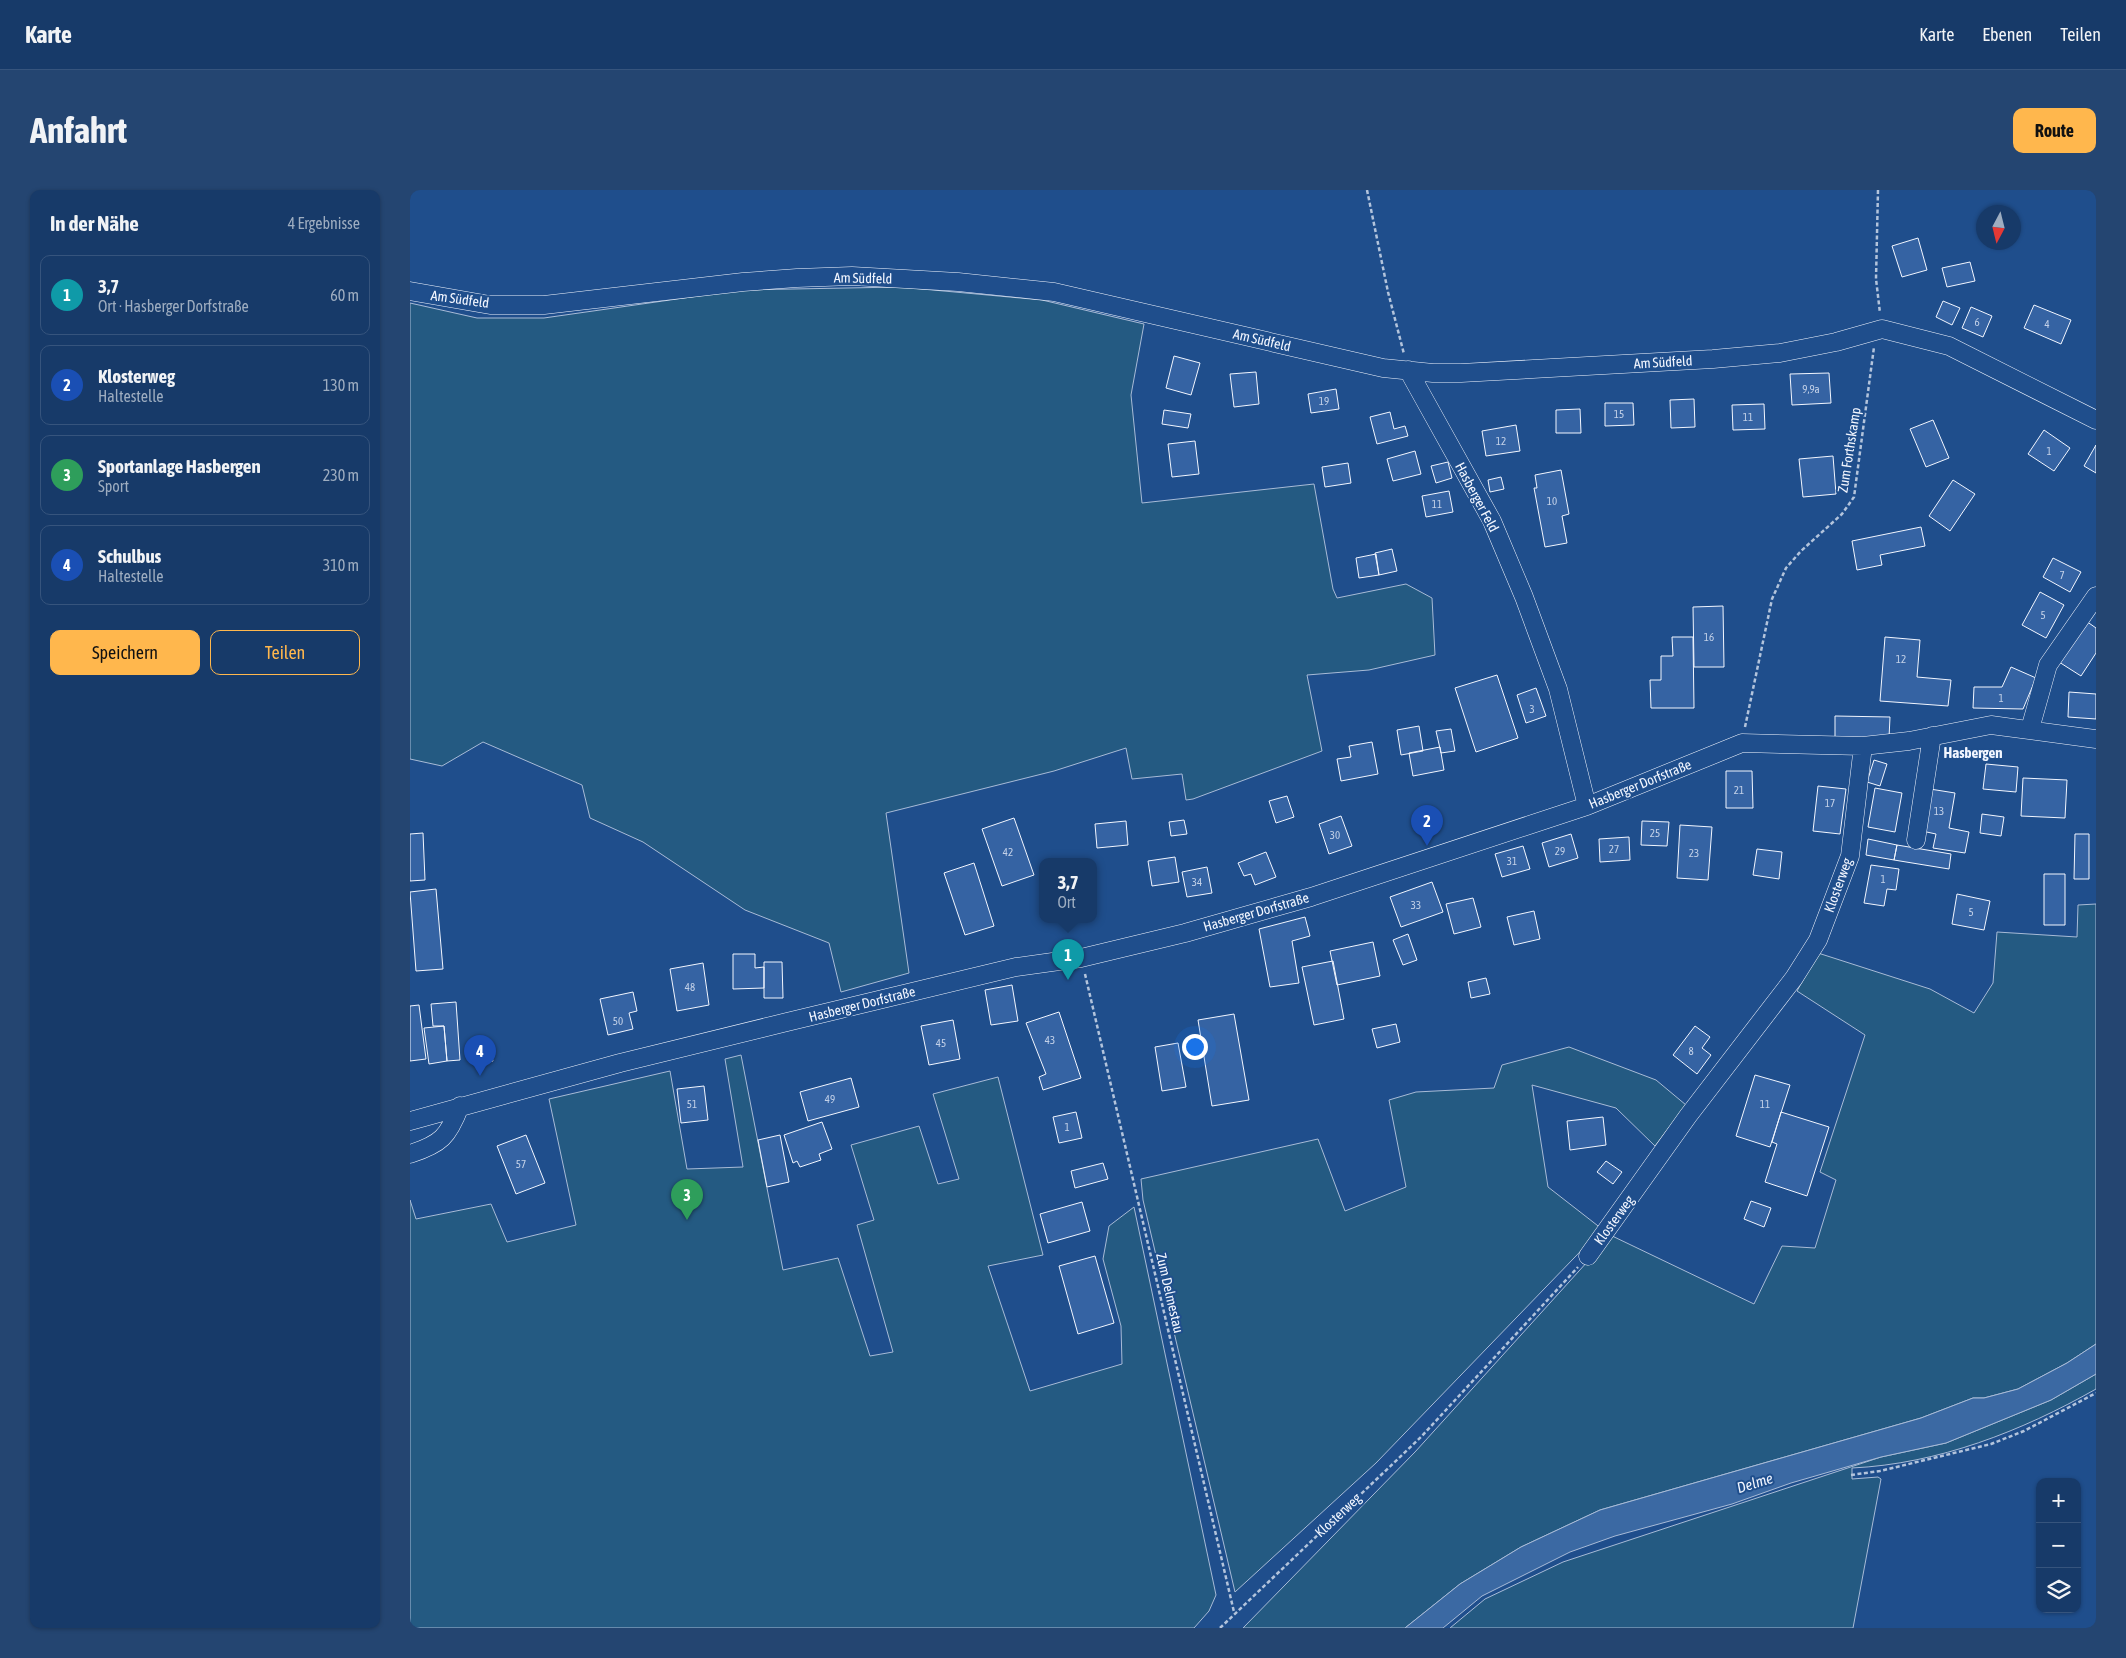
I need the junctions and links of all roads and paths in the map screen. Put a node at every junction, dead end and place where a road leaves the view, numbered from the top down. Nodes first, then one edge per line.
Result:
1 (1367, 190) edge
2 (1878, 190) edge
3 (410, 291) edge
4 (1882, 329) junction
5 (1408, 370) junction
6 (2096, 420) edge
7 (2096, 596) edge
8 (2030, 729) junction
9 (1932, 736) junction
10 (2096, 739) edge
11 (1742, 743) junction
12 (1863, 746) junction
13 (1586, 806) junction
14 (1916, 840) dead end
15 (1081, 958) junction
16 (460, 1106) junction
17 (410, 1121) edge
18 (410, 1154) edge
19 (1588, 1256) joint
20 (2096, 1393) edge
21 (1851, 1476) dead end
22 (1234, 1612) junction
23 (1220, 1628) edge

1 - 5 path
2 - 4 path
3 - 5 street, Am Südfeld
4 - 5 street, Am Südfeld
4 - 6 street
4 - 11 path, Zum Forthskamp
5 - 13 street, Hasberger Feld
7 - 8 street
8 - 9 street, Hasberger Dorfstraße
8 - 10 street, Hasberger Dorfstraße
9 - 12 street, Hasberger Dorfstraße
9 - 14 street
11 - 12 street, Hasberger Dorfstraße
11 - 13 street, Hasberger Dorfstraße
12 - 19 street, Klosterweg
13 - 15 street, Hasberger Dorfstraße
15 - 16 street, Hasberger Dorfstraße
15 - 22 path, Zum Delmestau
16 - 17 street, Hasberger Dorfstraße
16 - 18 street
19 - 22 path, Klosterweg
20 - 21 path
22 - 23 path

